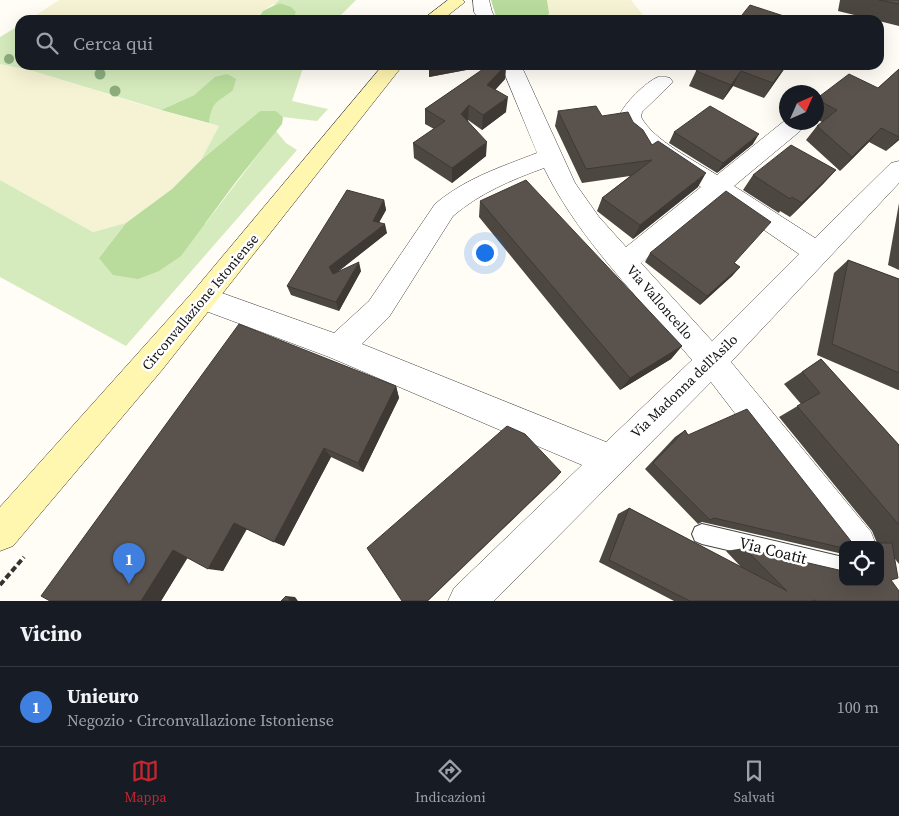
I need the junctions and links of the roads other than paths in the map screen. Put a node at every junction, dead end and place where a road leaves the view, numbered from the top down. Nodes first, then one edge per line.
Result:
1 (438, 0) edge
2 (455, 0) edge
3 (481, 0) edge
4 (432, 15) edge
5 (436, 15) edge
6 (485, 15) edge
7 (389, 70) edge
8 (513, 70) edge
9 (663, 82) dead end
10 (787, 130) edge
11 (550, 157) junction
12 (894, 180) edge
13 (717, 188) junction
14 (816, 252) junction
15 (625, 262) junction
16 (204, 299) junction
17 (339, 348) junction
18 (712, 361) junction
19 (609, 460) junction
20 (0, 533) edge
21 (702, 534) dead end
22 (855, 541) edge
23 (839, 566) edge
24 (468, 601) edge

1 - 4 main road
2 - 5 main road
3 - 6 street
7 - 16 main road, Circonvallazione Istoniense
8 - 11 street, Via Valloncello
9 - 13 street
10 - 13 street
11 - 15 street, Via Valloncello
11 - 17 street
12 - 14 street, Via Madonna dell'Asilo
13 - 14 street
13 - 15 street
14 - 18 street, Via Madonna dell'Asilo
15 - 18 street, Via Valloncello
16 - 17 street
16 - 20 main road, Circonvallazione Istoniense
17 - 19 street
18 - 19 street, Via Madonna dell'Asilo
18 - 22 street, Via Valloncello
19 - 24 street, Via Madonna dell'Asilo
21 - 23 lane, Via Coatit

